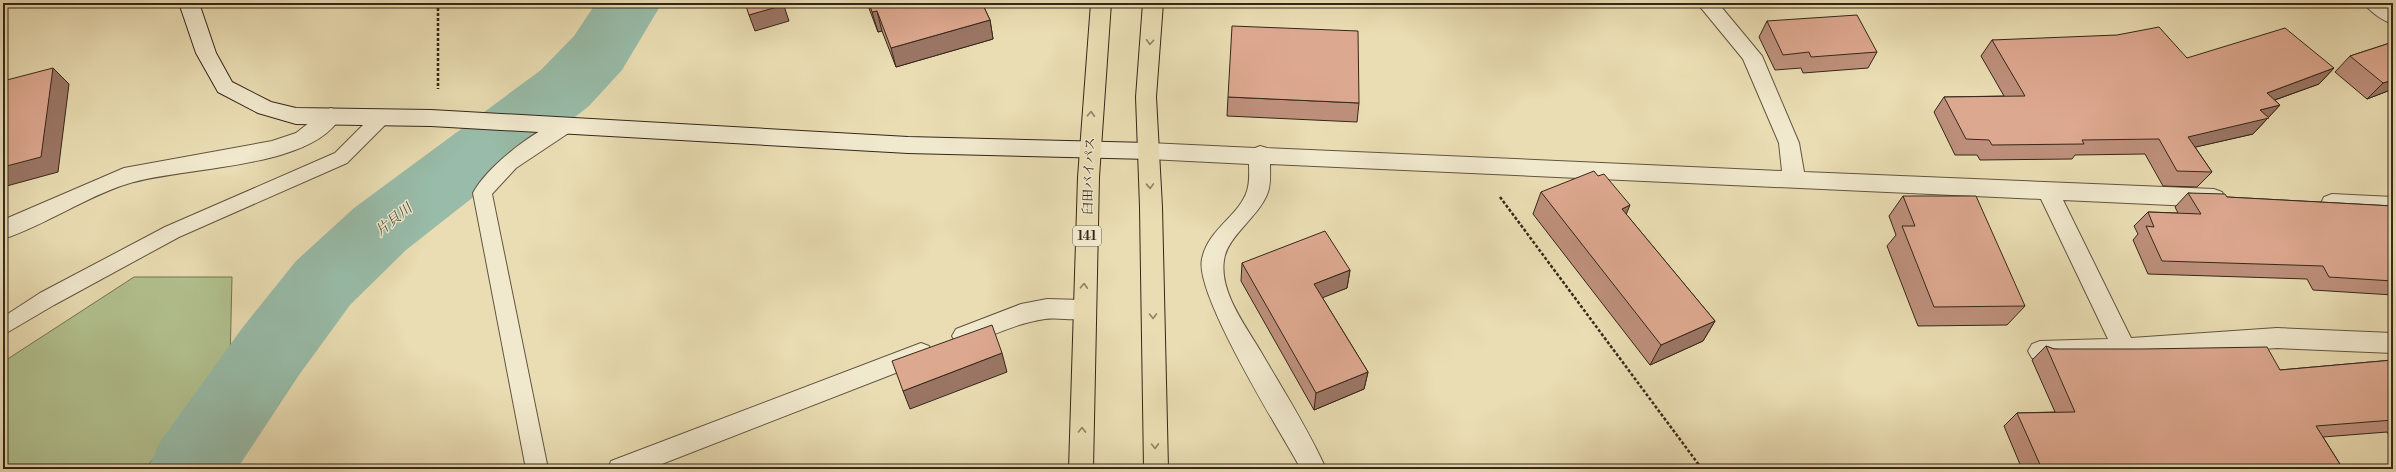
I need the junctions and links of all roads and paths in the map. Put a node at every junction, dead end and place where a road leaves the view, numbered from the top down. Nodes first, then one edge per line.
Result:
1 (189, 3) edge
2 (438, 3) edge
3 (1101, 3) edge
4 (1153, 3) edge
5 (1707, 3) edge
6 (2374, 3) edge
7 (2393, 18) edge
8 (331, 116) junction
9 (382, 118) junction
10 (431, 118) junction
11 (557, 124) junction
12 (1090, 149) junction
13 (1149, 151) junction
14 (1260, 154) junction
15 (1478, 165) junction
16 (1794, 179) junction
17 (2048, 190) junction
18 (2230, 199) edge
19 (2316, 202) edge
20 (2393, 206) edge
21 (3, 230) edge
22 (1083, 310) junction
23 (3, 327) edge
24 (2393, 342) edge
25 (2124, 349) junction
26 (2040, 351) dead end
27 (537, 469) edge
28 (620, 469) edge
29 (1081, 469) edge
30 (1156, 469) edge
31 (1314, 469) edge
32 (1702, 469) edge

1 - 8 street
2 - 10 path
12 -> 3 highway, 臼田バイパス / 141
4 -> 13 highway
5 - 16 street
6 - 7 street
8 - 9 street
8 - 21 street
9 - 10 street
9 - 23 lane
10 - 11 street
11 - 12 street
11 - 27 lane
12 - 13 street
22 -> 12 highway, 臼田バイパス / 141
13 - 14 street
13 -> 30 highway
14 - 15 street
14 - 31 street
15 - 16 street
15 - 32 path
16 - 17 street
17 - 18 street
17 - 25 street
19 - 20 street
22 - 28 street
29 -> 22 highway, 臼田バイパス / 141
24 - 25 street
25 - 26 street

